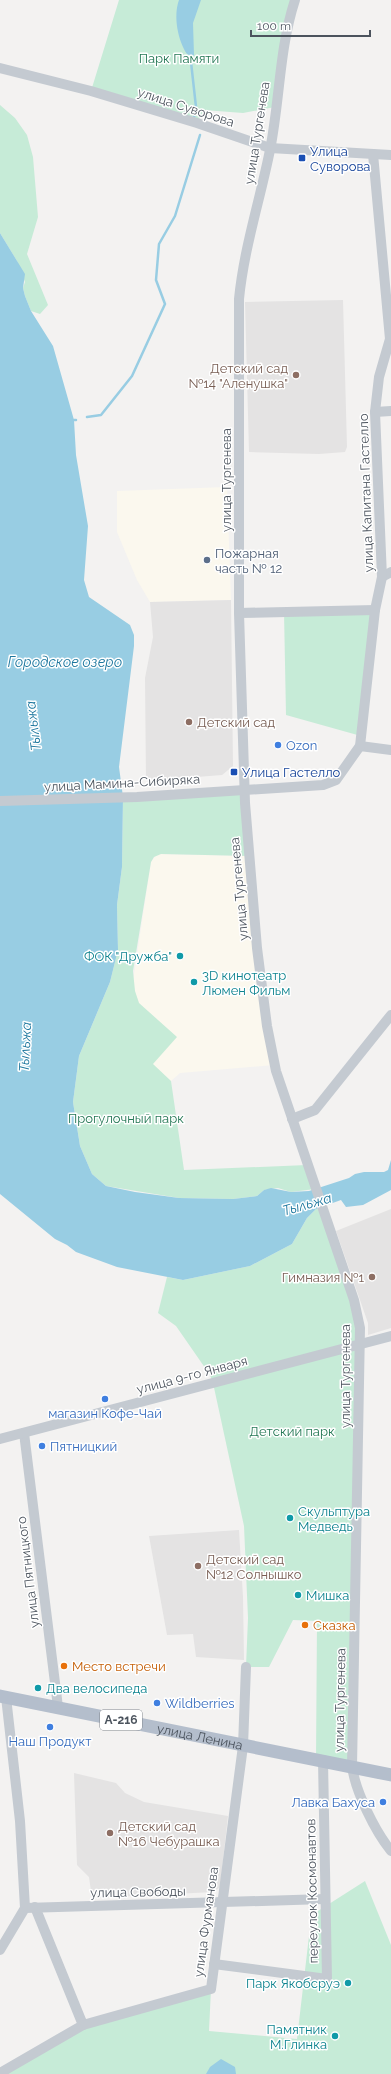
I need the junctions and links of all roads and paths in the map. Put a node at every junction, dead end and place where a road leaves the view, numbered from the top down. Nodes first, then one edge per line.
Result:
1 (295, 0) edge
2 (0, 68) edge
3 (270, 148) junction
4 (373, 154) junction
5 (391, 155) edge
6 (391, 411) edge
7 (375, 412) junction
8 (391, 572) edge
9 (382, 577) junction
10 (375, 610) junction
11 (239, 613) junction
12 (360, 746) junction
13 (391, 750) edge
14 (244, 790) junction
15 (0, 801) edge
16 (391, 1015) edge
17 (292, 1119) junction
18 (391, 1336) edge
19 (360, 1344) junction
20 (24, 1433) junction
21 (0, 1439) edge
22 (246, 1667) dead end
23 (3, 1696) edge
24 (58, 1707) junction
25 (243, 1746) junction
26 (323, 1760) junction
27 (352, 1766) junction
28 (391, 1775) edge
29 (391, 1850) edge
30 (325, 1899) junction
31 (223, 1903) junction
32 (25, 1908) junction
33 (35, 1908) junction
34 (0, 1950) edge
35 (214, 1964) junction
36 (83, 2025) junction
37 (0, 2073) edge

1 - 3 street, улица Тургенева
2 - 3 street, улица Суворова
3 - 4 street, улица Суворова
3 - 11 street, улица Тургенева
4 - 5 street, улица Суворова
4 - 7 street, улица Капитана Гастелло
6 - 7 street
7 - 9 street, улица Капитана Гастелло
8 - 9 street
9 - 10 street, улица Капитана Гастелло
10 - 11 street
10 - 12 street, улица Капитана Гастелло
11 - 14 street, улица Тургенева
12 - 13 street
12 - 14 street, улица Капитана Гастелло
14 - 15 street, улица Мамина-Сибиряка
14 - 17 street, улица Тургенева
16 - 17 street
17 - 19 street, улица Тургенева
18 - 19 street, улица 9-го Января
19 - 20 street, улица 9-го Января
19 - 27 street, улица Тургенева
20 - 21 street, улица 9-го Января
20 - 24 street, улица Пятницкого
22 - 25 street, улица Фурманова
23 - 24 main road, улица Ленина / А-216
23 - 32 street
24 - 25 main road, улица Ленина / А-216
25 - 26 main road, улица Ленина / А-216
25 - 31 street, улица Фурманова
26 - 27 main road, улица Ленина / А-216
26 - 30 street, переулок Космонавтов
27 - 28 main road, А-216
27 - 29 street, улица Тургенева
30 - 31 street, улица Свободы
30 - 35 street, переулок Космонавтов
31 - 33 street, улица Свободы
31 - 35 street, улица Фурманова
32 - 33 street, улица Свободы
32 - 34 street
33 - 36 street
35 - 36 street, улица Фурманова
36 - 37 street

